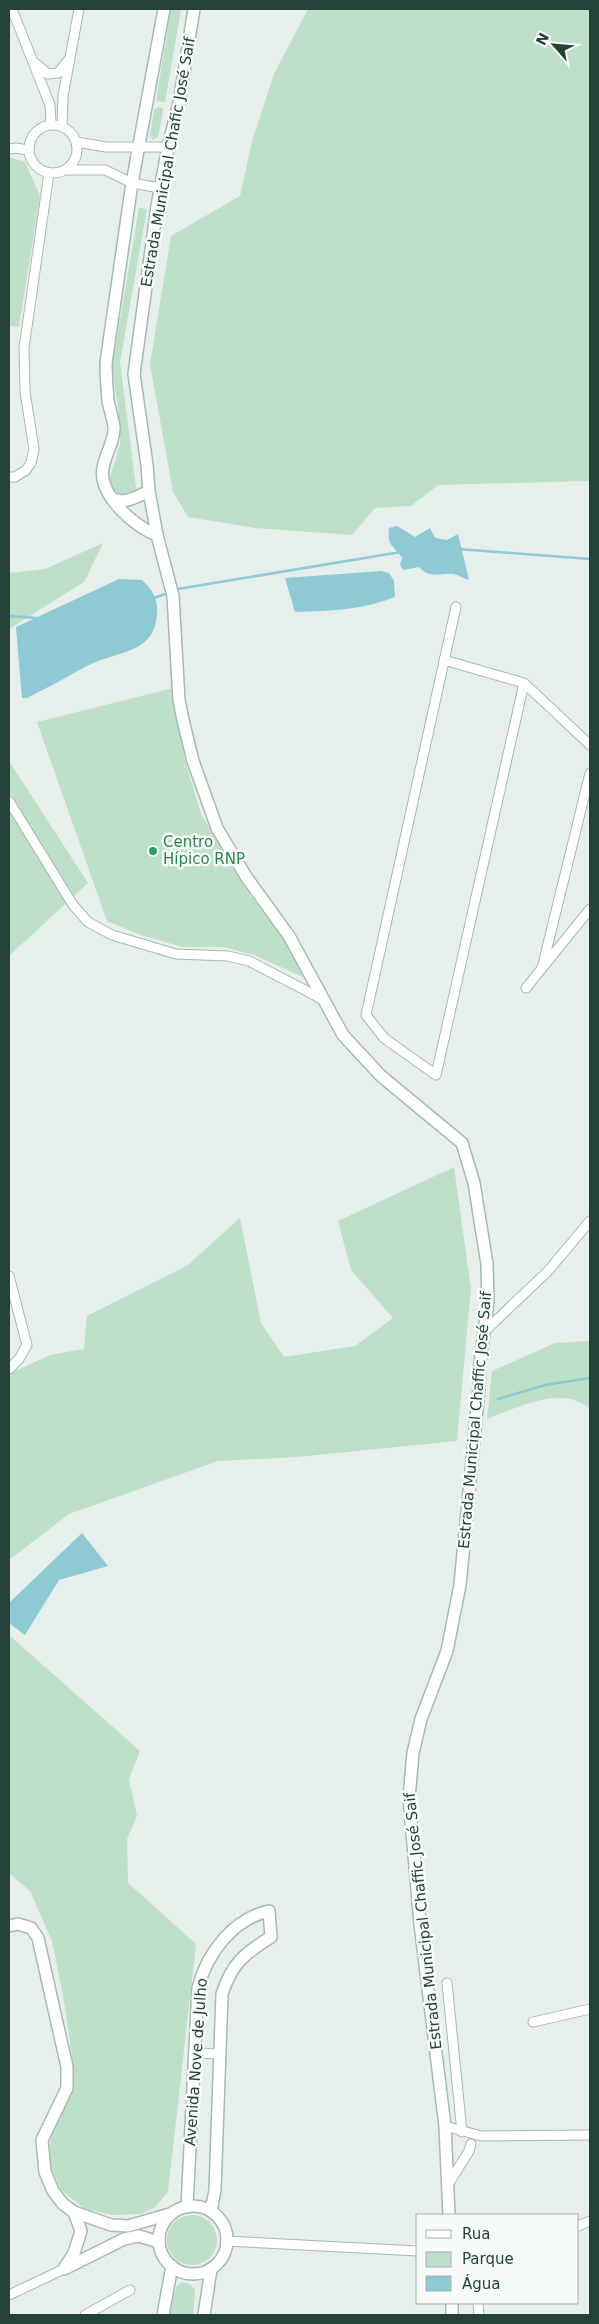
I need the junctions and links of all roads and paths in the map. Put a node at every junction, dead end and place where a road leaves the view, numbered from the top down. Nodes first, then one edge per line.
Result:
1 (12, 9) edge
2 (79, 9) edge
3 (164, 9) edge
4 (194, 9) edge
5 (74, 40) junction
6 (33, 61) junction
7 (51, 124) junction
8 (62, 126) junction
9 (76, 142) junction
10 (138, 146) junction
11 (168, 147) junction
12 (9, 149) edge
13 (28, 150) junction
14 (66, 170) junction
15 (49, 173) junction
16 (132, 183) junction
17 (160, 188) junction
18 (9, 477) edge
19 (149, 491) junction
20 (111, 498) junction
21 (157, 535) junction
22 (456, 607) dead end
23 (444, 660) junction
24 (524, 683) junction
25 (590, 745) edge
26 (590, 773) edge
27 (9, 801) edge
28 (590, 909) edge
29 (542, 968) junction
30 (526, 988) dead end
31 (322, 999) junction
32 (590, 1221) edge
33 (9, 1276) edge
34 (486, 1330) junction
35 (9, 1368) edge
36 (9, 1926) edge
37 (447, 1983) dead end
38 (590, 2009) edge
39 (533, 2022) dead end
40 (194, 2053) junction
41 (220, 2054) junction
42 (445, 2126) junction
43 (465, 2133) junction
44 (590, 2135) edge
45 (481, 2136) junction
46 (471, 2144) junction
47 (449, 2183) junction
48 (186, 2207) junction
49 (211, 2211) junction
50 (74, 2212) junction
51 (170, 2214) junction
52 (449, 2214) edge
53 (111, 2225) junction
54 (80, 2236) junction
55 (159, 2242) junction
56 (226, 2242) junction
57 (102, 2250) junction
58 (416, 2251) edge
59 (172, 2266) junction
60 (211, 2268) junction
61 (64, 2269) junction
62 (130, 2290) dead end
63 (9, 2295) edge
64 (85, 2315) edge
65 (163, 2315) edge
66 (204, 2315) edge

1 - 6 street
2 - 5 street
3 - 10 street, Estrada Municipal Chafic José Saif
4 - 11 street, Estrada Municipal Chafic José Saif
5 - 6 street
5 - 8 street
6 - 7 street
7 - 8 street
7 - 13 street
8 - 9 street
9 - 10 street
9 - 14 street
10 - 11 street
10 - 16 street, Estrada Municipal Chafic José Saif
11 - 17 street, Estrada Municipal Chafic José Saif
12 - 13 street
13 - 15 street
14 - 15 street
14 - 16 street
15 - 18 street
16 - 17 street
16 - 20 street, Estrada Municipal Chafic José Saif
17 - 19 street, Estrada Municipal Chafic José Saif
19 - 20 street
19 - 21 street, Estrada Municipal Chafic José Saif
20 - 21 street, Estrada Municipal Chafic José Saif
21 - 31 street, Estrada Municipal Chaffic José Saif
22 - 23 street
23 - 24 street
23 - 24 street
24 - 25 street
26 - 29 street
27 - 31 street
28 - 29 street
29 - 30 street
31 - 34 street, Estrada Municipal Chaffic José Saif
32 - 34 street
33 - 35 street
34 - 42 street, Estrada Municipal Chaffic José Saif
36 - 50 street
37 - 43 street
38 - 39 street
40 - 41 street
40 - 41 street, Avenida Nove de Julho
40 - 48 street, Avenida Nove de Julho
41 - 49 street, Avenida Nove de Julho
42 - 43 street
42 - 47 street, Estrada Municipal Chaffic José Saif
43 - 45 street
43 - 46 street
44 - 45 street
45 - 46 street
46 - 47 street
47 - 52 street, Estrada Municipal Chaffic José Saif
48 - 49 street
48 - 51 street
49 - 56 street
50 - 53 street
50 - 54 street
51 - 53 street
51 - 55 street
53 - 54 street
54 - 57 street
54 - 61 street
55 - 57 street
55 - 59 street
56 - 58 street
56 - 60 street
57 - 61 street
59 - 60 street
59 - 65 street
60 - 66 street
61 - 63 street
62 - 64 street

